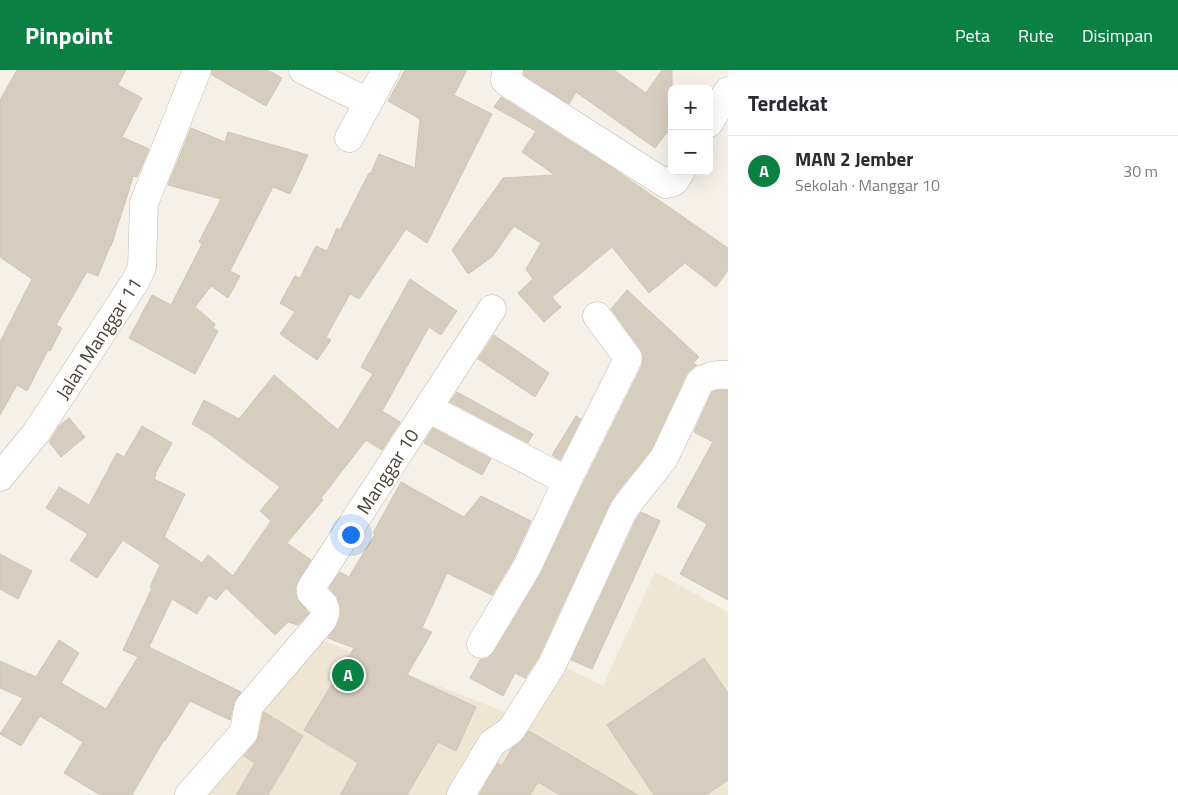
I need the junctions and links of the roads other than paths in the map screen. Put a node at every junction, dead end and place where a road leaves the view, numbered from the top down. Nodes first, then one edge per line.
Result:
1 (196, 70) edge
2 (303, 70) edge
3 (386, 70) edge
4 (505, 71) edge
5 (728, 91) edge
6 (368, 102) junction
7 (713, 116) edge
8 (349, 138) dead end
9 (679, 175) edge
10 (492, 309) dead end
11 (597, 316) dead end
12 (728, 375) edge
13 (428, 408) junction
14 (0, 477) edge
15 (567, 482) junction
16 (481, 644) dead end
17 (189, 795) edge
18 (461, 795) edge

1 - 14 street, Jalan Manggar 11
2 - 6 street
3 - 6 street
4 - 9 street
5 - 7 street
6 - 8 street
10 - 13 street, Manggar 10
11 - 15 street
12 - 18 street
13 - 15 street
13 - 17 street, Manggar 10
15 - 16 street

